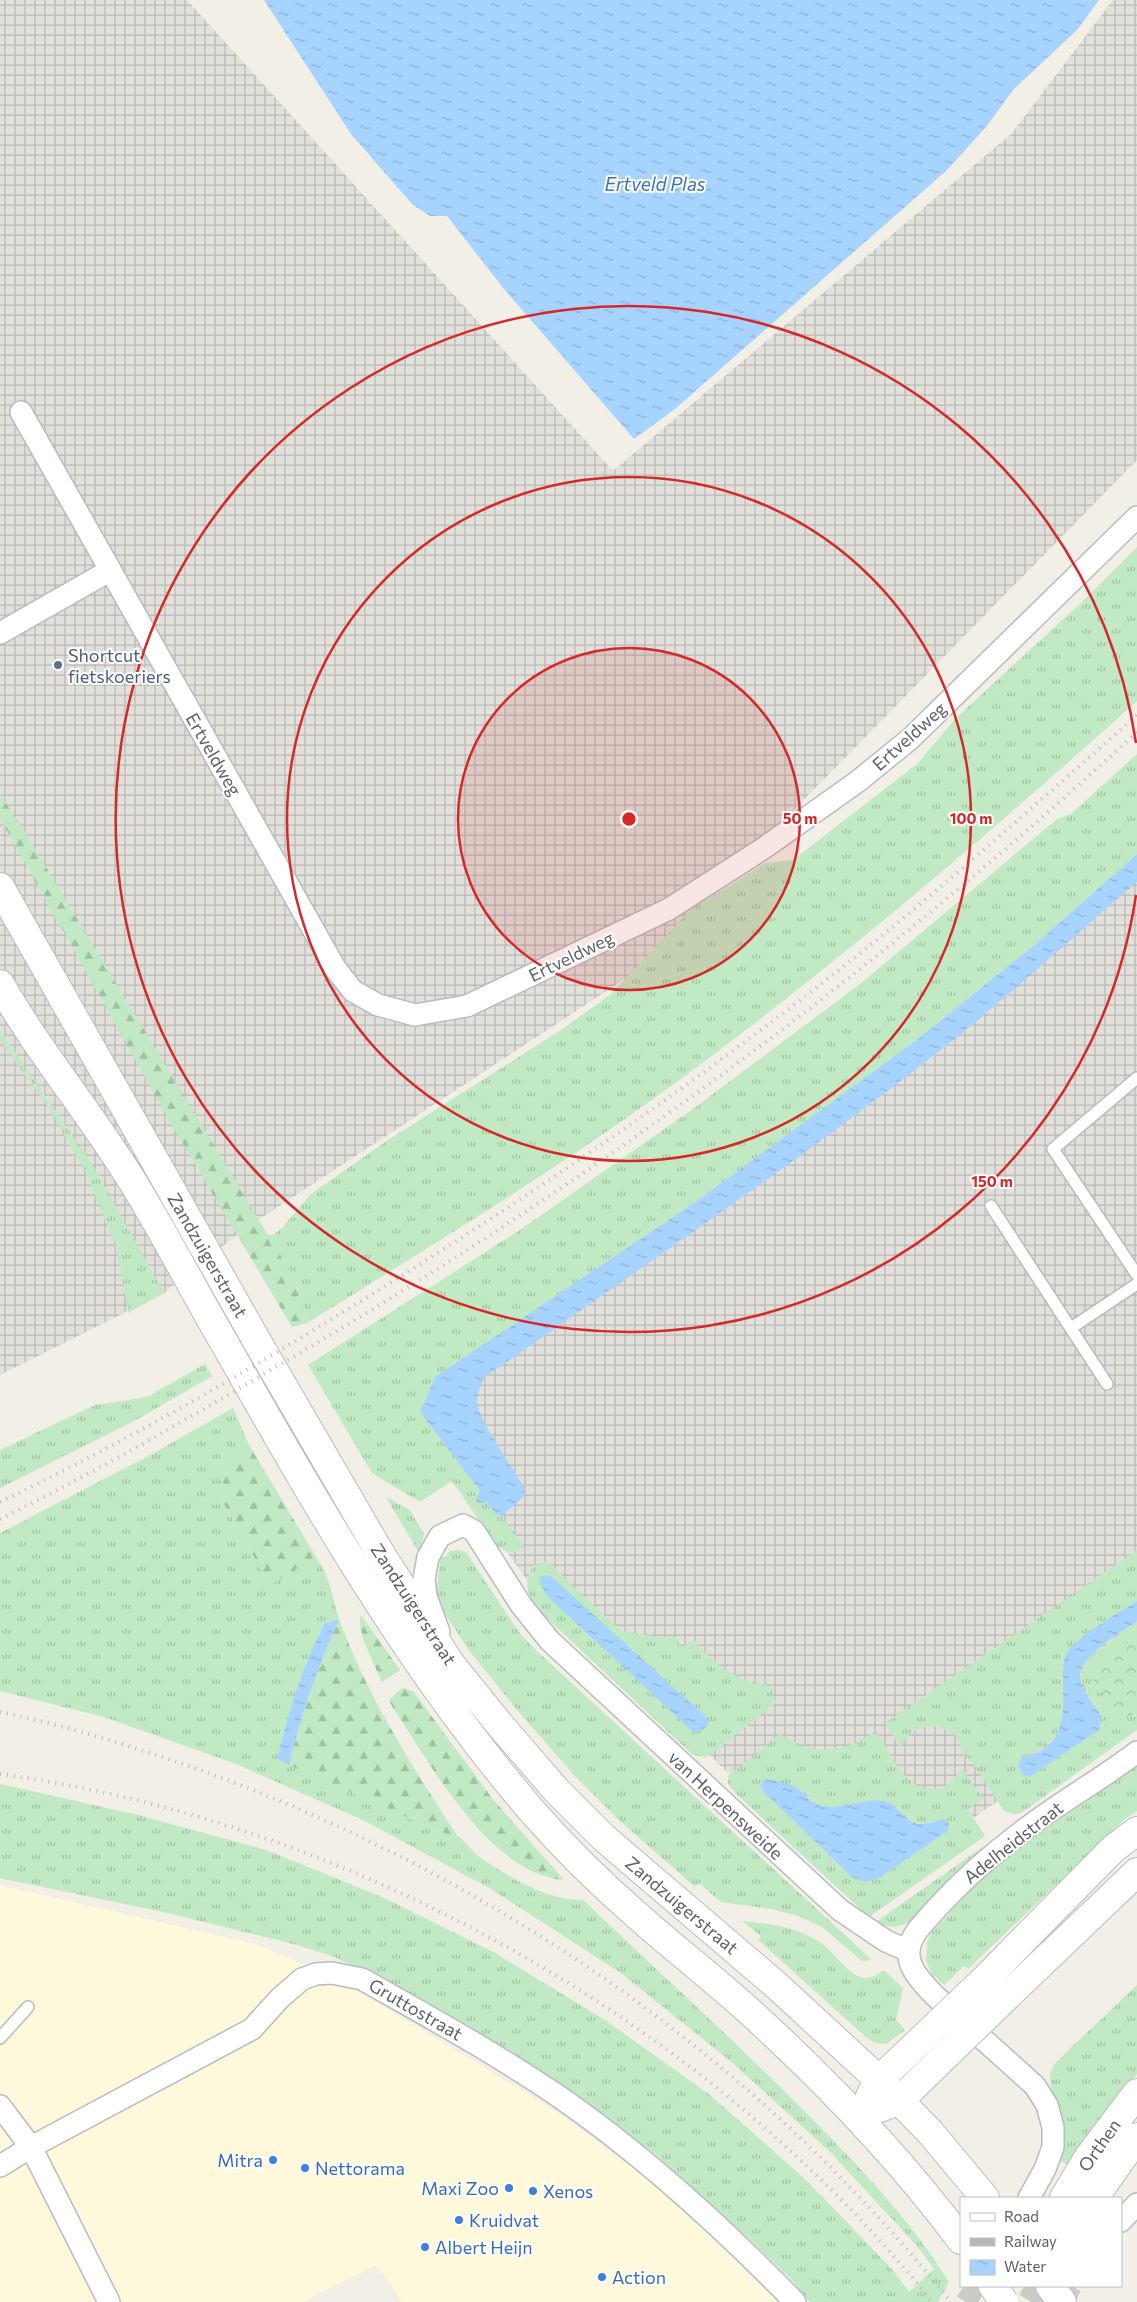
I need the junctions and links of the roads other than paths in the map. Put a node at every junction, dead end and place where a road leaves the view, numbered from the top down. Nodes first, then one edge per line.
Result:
1 (21, 412) dead end
2 (1137, 517) edge
3 (110, 571) junction
4 (0, 633) edge
5 (0, 887) edge
6 (0, 984) edge
7 (1137, 1078) edge
8 (991, 1206) dead end
9 (1137, 1275) edge
10 (1137, 1284) edge
11 (1071, 1328) junction
12 (1107, 1384) dead end
13 (450, 1663) junction
14 (1137, 1752) edge
15 (1137, 1831) edge
16 (1137, 1872) edge
17 (909, 1951) junction
18 (28, 2007) dead end
19 (0, 2038) edge
20 (879, 2080) junction
21 (1137, 2093) edge
22 (900, 2100) junction
23 (0, 2106) edge
24 (857, 2117) junction
25 (1137, 2137) edge
26 (31, 2147) junction
27 (0, 2166) edge
28 (984, 2197) edge
29 (1030, 2197) edge
30 (1065, 2197) edge
31 (1095, 2197) edge
32 (1137, 2204) edge
33 (1122, 2220) edge
34 (960, 2239) edge
35 (994, 2287) edge
36 (1051, 2287) edge
37 (109, 2302) edge
38 (795, 2302) edge
39 (1004, 2302) edge
40 (1062, 2302) edge

1 - 3 street, Ertveldweg
2 - 3 street, Ertveldweg
3 - 4 street
5 - 13 main road, Zandzuigerstraat
6 - 24 main road, Zandzuigerstraat
7 - 9 lane
8 - 11 lane
10 - 11 lane
11 - 12 lane
13 - 17 street, van Herpensweide
13 - 20 main road, Zandzuigerstraat
14 - 17 street, Adelheidstraat
15 - 20 main road, bridge
16 - 22 main road, bridge
17 - 29 street
18 - 19 lane
20 - 22 main road, Zandzuigerstraat
20 - 24 main road
21 - 30 main road, Orthen
22 - 24 main road
22 - 28 main road, Zandzuigerstraat
23 - 26 street
24 - 34 main road, Zandzuigerstraat
25 - 31 main road, Orthen
26 - 27 street, Gruttostraat
26 - 37 street
26 - 38 street, Gruttostraat
32 - 33 street
35 - 39 main road, bridge
36 - 40 main road

